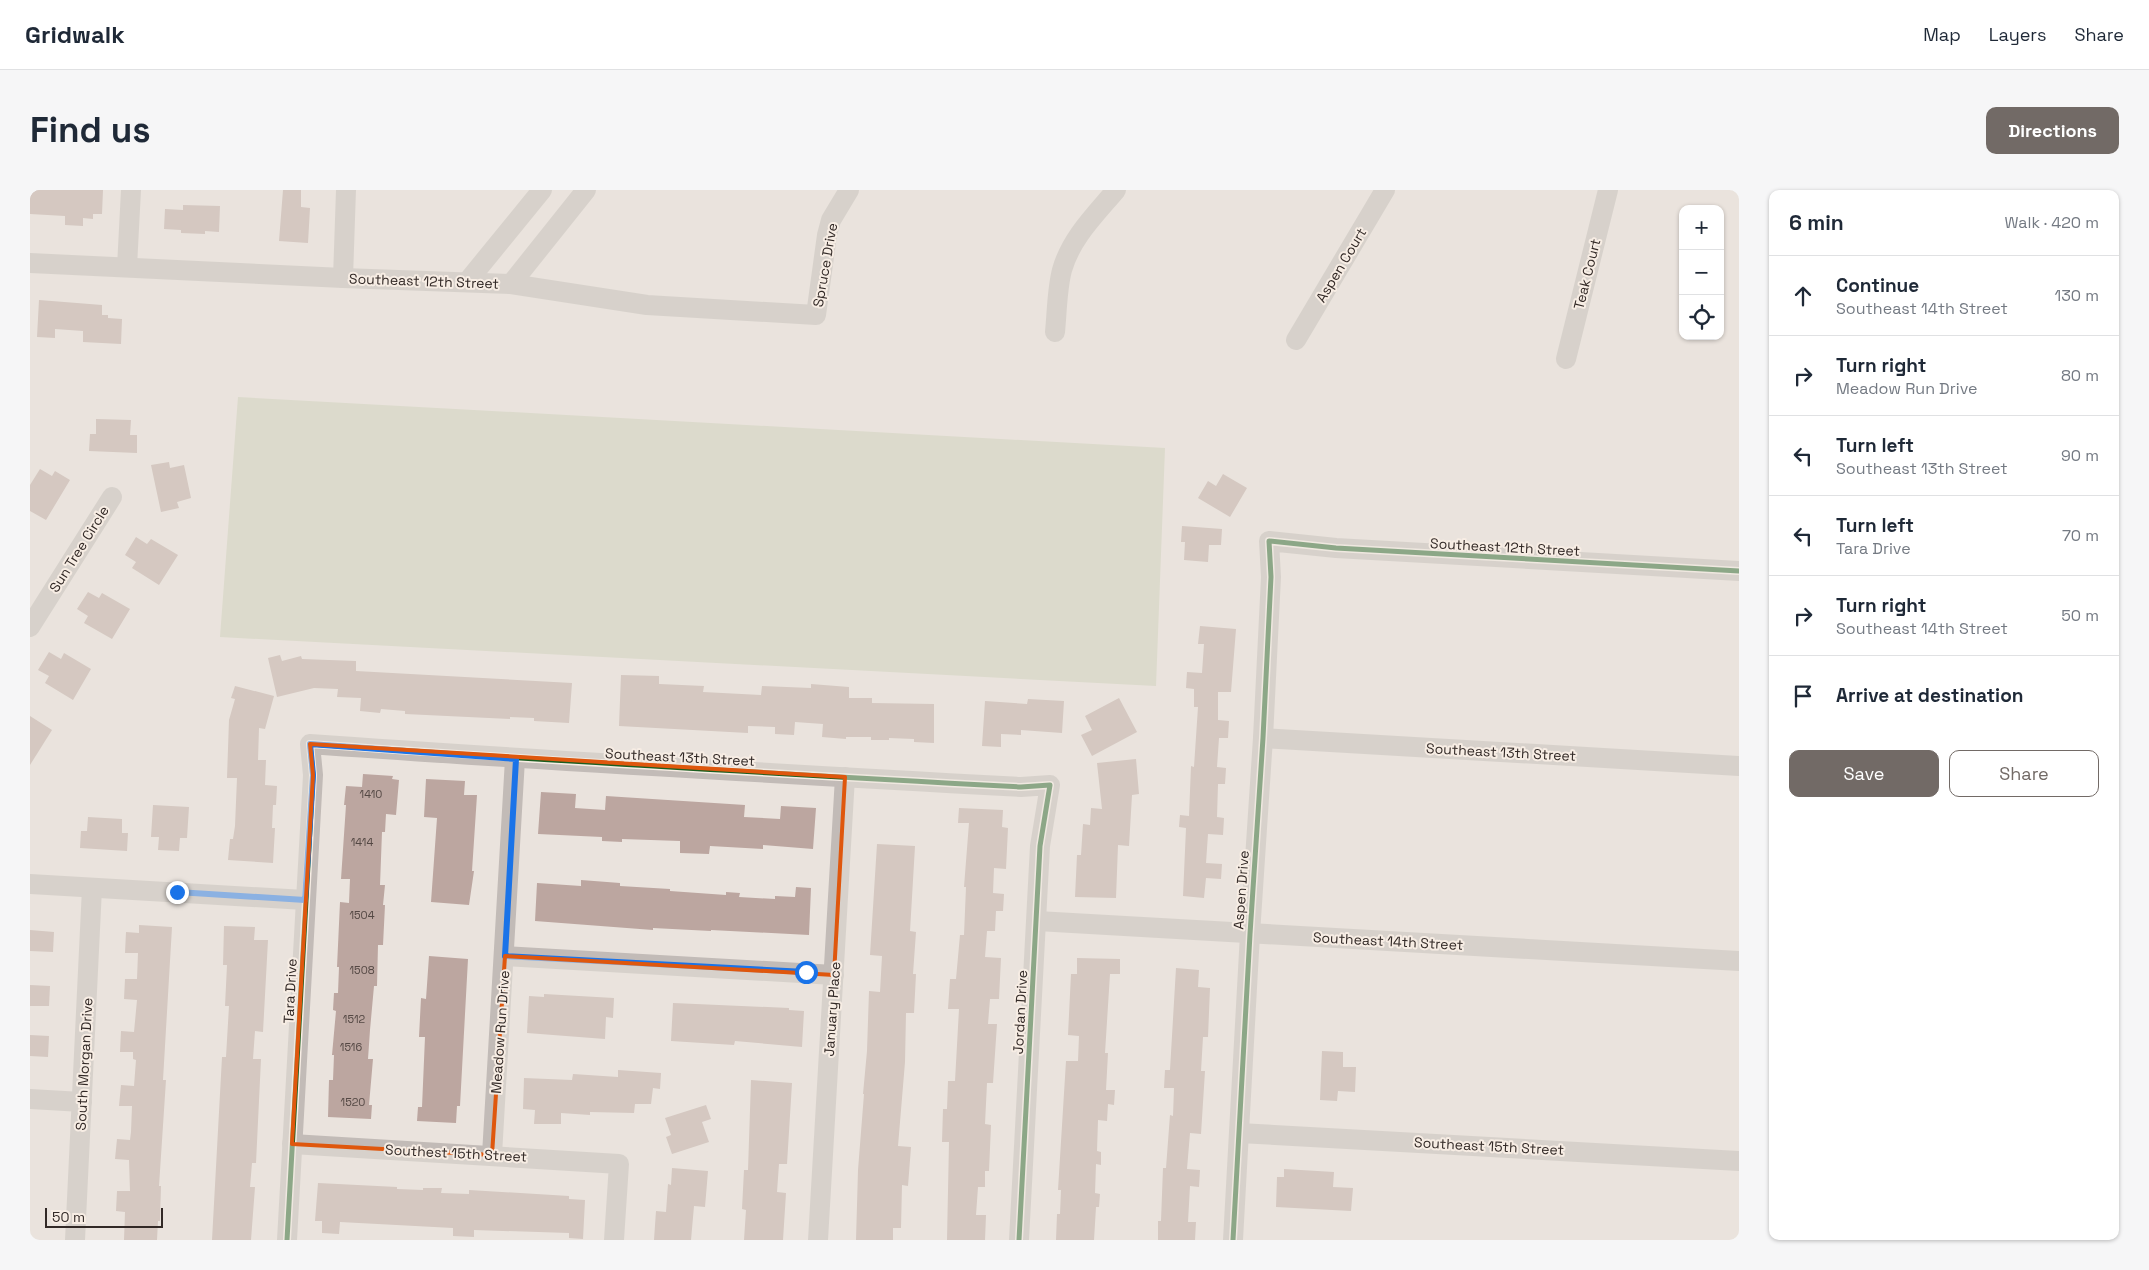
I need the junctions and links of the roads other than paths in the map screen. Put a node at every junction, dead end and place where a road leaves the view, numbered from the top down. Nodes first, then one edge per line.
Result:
1 (131, 190) edge
2 (346, 190) edge
3 (542, 190) edge
4 (586, 190) edge
5 (848, 190) edge
6 (1116, 190) edge
7 (1385, 190) edge
8 (1608, 190) edge
9 (30, 262) edge
10 (127, 267) junction
11 (343, 278) junction
12 (467, 282) junction
13 (512, 284) junction
14 (816, 314) joint
15 (1055, 332) dead end
16 (1296, 340) dead end
17 (1566, 359) dead end
18 (112, 497) dead end
19 (1269, 542) joint
20 (1739, 571) edge
21 (30, 627) edge
22 (1263, 738) junction
23 (310, 744) joint
24 (516, 759) junction
25 (1739, 766) edge
26 (845, 777) junction
27 (1050, 785) joint
28 (30, 884) edge
29 (92, 888) junction
30 (305, 900) junction
31 (1036, 921) junction
32 (1250, 934) junction
33 (505, 956) junction
34 (1739, 961) edge
35 (834, 975) junction
36 (30, 1099) edge
37 (82, 1102) junction
38 (1239, 1133) junction
39 (292, 1144) junction
40 (492, 1155) junction
41 (1739, 1161) edge
42 (75, 1240) edge
43 (287, 1240) edge
44 (614, 1240) edge
45 (818, 1240) edge
46 (1019, 1240) edge
47 (1233, 1240) edge

1 - 10 street
2 - 11 street
3 - 12 street
4 - 13 street
5 - 14 street, Spruce Drive
6 - 15 street
7 - 16 street, Aspen Court
8 - 17 street, Teak Court
9 - 10 street, Southeast 12th Street
10 - 11 street, Southeast 12th Street
11 - 12 street, Southeast 12th Street
12 - 13 street, Southeast 12th Street
13 - 14 street, Southeast 12th Street
18 - 21 street, Sun Tree Circle
19 - 20 street, Southeast 12th Street
19 - 22 street, Aspen Drive
22 - 25 street, Southeast 13th Street
22 - 32 street, Aspen Drive
23 - 24 street, Southeast 13th Street
23 - 30 street, Tara Drive
24 - 26 street, Southeast 13th Street
24 - 33 street, Meadow Run Drive
26 - 27 street, Southeast 13th Street
26 - 35 street, January Place
27 - 31 street, Jordan Drive
28 - 29 street
29 - 30 street
29 - 37 street, South Morgan Drive
30 - 39 street, Tara Drive
31 - 32 street, Southeast 14th Street
31 - 46 street, Jordan Drive
32 - 34 street, Southeast 14th Street
32 - 38 street, Aspen Drive
33 - 35 street
33 - 40 street, Meadow Run Drive
35 - 45 street, January Place
36 - 37 street
37 - 42 street, South Morgan Drive
38 - 41 street, Southeast 15th Street
38 - 47 street, Aspen Drive
39 - 40 street, Southest 15th Street
39 - 43 street, Tara Drive
40 - 44 street, Southest 15th Street

